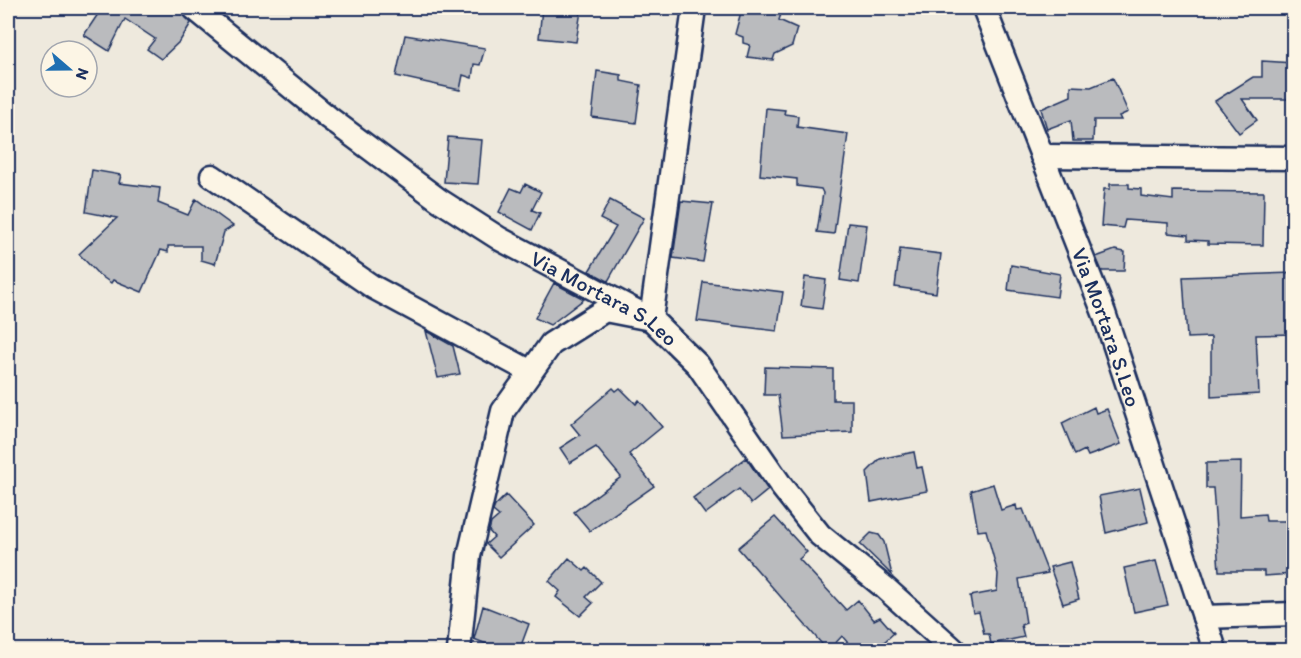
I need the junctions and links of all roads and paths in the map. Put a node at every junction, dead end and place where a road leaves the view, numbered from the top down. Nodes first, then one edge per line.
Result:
1 (194, 8) edge
2 (694, 8) edge
3 (984, 8) edge
4 (1042, 156) junction
5 (1293, 158) edge
6 (212, 176) dead end
7 (651, 319) junction
8 (531, 372) junction
9 (1293, 614) edge
10 (1204, 617) junction
11 (459, 651) edge
12 (954, 651) edge
13 (1215, 651) edge

1 - 7 street, Via Mortara S.Leo
2 - 7 street
3 - 4 street, Via Mortara S.Leo
4 - 5 street
4 - 10 street, Via Mortara S.Leo
6 - 8 street
7 - 8 street
7 - 12 street, Via Mortara S.Leo
8 - 11 street
9 - 10 street
10 - 13 street, Via Mortara S.Leo

